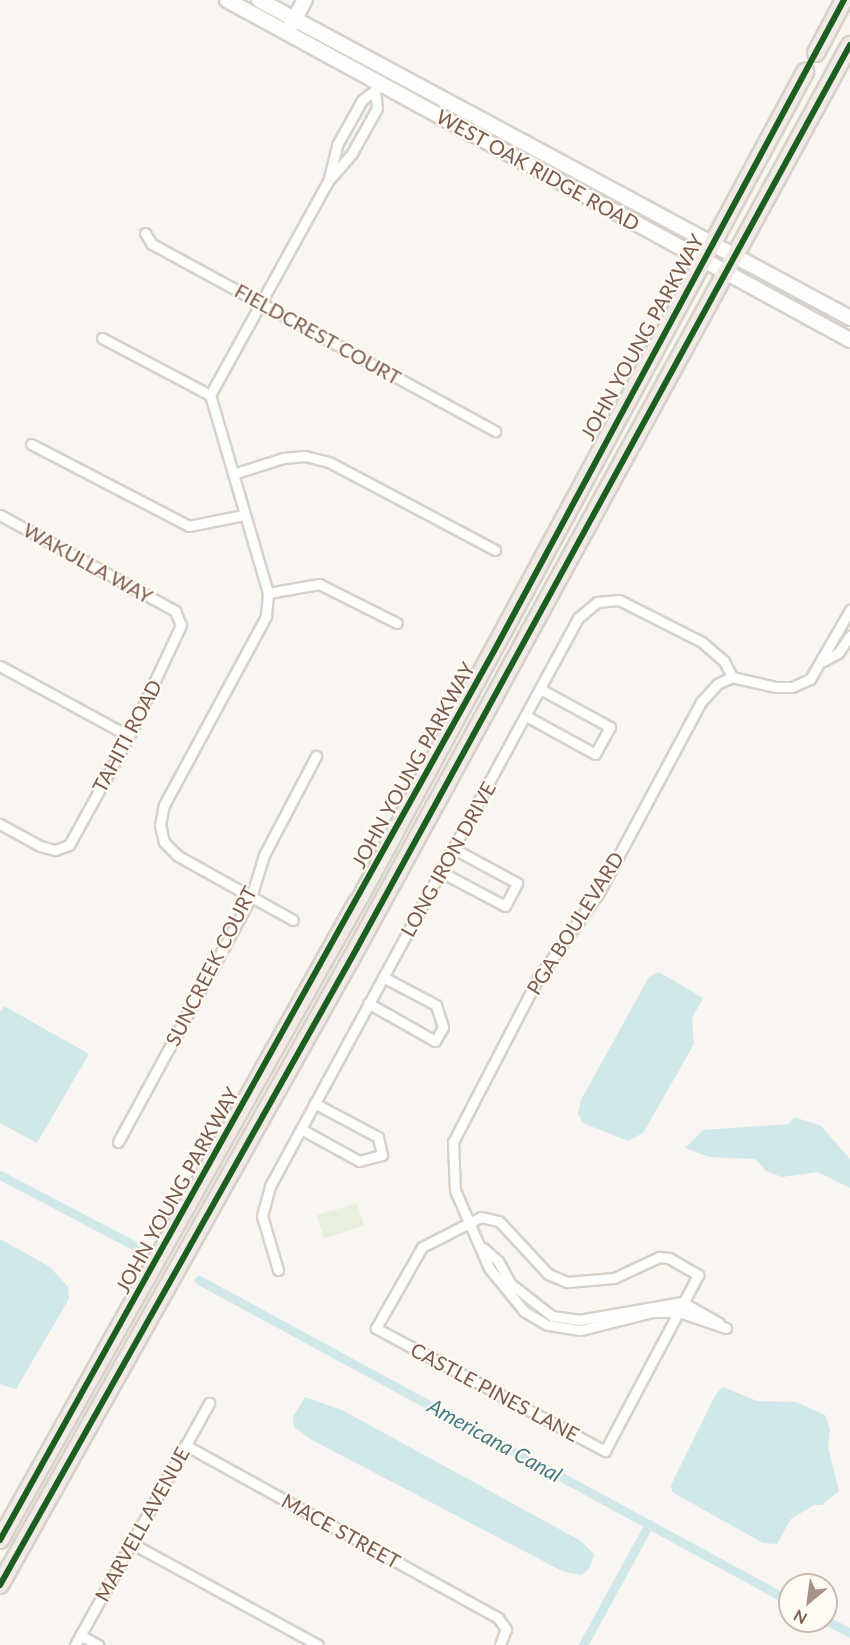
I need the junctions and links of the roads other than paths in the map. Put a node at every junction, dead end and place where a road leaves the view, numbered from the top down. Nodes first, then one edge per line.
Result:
1 (228, 0) edge
2 (259, 0) edge
3 (305, 0) edge
4 (844, 0) edge
5 (280, 5) edge
6 (294, 20) junction
7 (270, 23) junction
8 (288, 32) junction
9 (850, 45) edge
10 (816, 53) joint
11 (806, 72) joint
12 (377, 88) junction
13 (496, 127) junction
14 (328, 181) junction
15 (145, 233) dead end
16 (713, 242) junction
17 (735, 254) junction
18 (703, 260) junction
19 (725, 272) junction
20 (261, 303) junction
21 (850, 318) edge
22 (102, 338) dead end
23 (850, 340) edge
24 (210, 395) junction
25 (495, 431) dead end
26 (31, 444) dead end
27 (233, 474) junction
28 (0, 515) edge
29 (244, 515) junction
30 (495, 550) dead end
31 (268, 593) junction
32 (850, 610) edge
33 (175, 611) joint
34 (397, 623) dead end
35 (850, 636) edge
36 (823, 661) junction
37 (0, 666) edge
38 (732, 677) junction
39 (540, 689) junction
40 (526, 716) junction
41 (129, 736) junction
42 (316, 756) dead end
43 (0, 824) edge
44 (395, 832) joint
45 (454, 849) junction
46 (441, 872) junction
47 (251, 897) junction
48 (357, 902) junction
49 (293, 920) dead end
50 (357, 948) junction
51 (383, 977) junction
52 (368, 1003) junction
53 (314, 1103) junction
54 (301, 1129) junction
55 (118, 1142) dead end
56 (468, 1220) junction
57 (481, 1246) junction
58 (278, 1270) dead end
59 (682, 1302) junction
60 (679, 1312) junction
61 (209, 1403) dead end
62 (185, 1445) junction
63 (54, 1446) junction
64 (55, 1488) junction
65 (0, 1540) edge
66 (131, 1543) junction
67 (0, 1584) edge
68 (81, 1635) junction
69 (75, 1645) edge
70 (98, 1645) edge
71 (318, 1645) edge
72 (500, 1645) edge

1 - 7 street, WEST OAK RIDGE ROAD
2 - 5 street, WEST OAK RIDGE ROAD
3 - 6 street
4 - 10 highway, JOHN YOUNG PARKWAY
5 - 6 street, WEST OAK RIDGE ROAD
5 - 7 street
6 - 8 street
6 - 13 street, WEST OAK RIDGE ROAD
7 - 8 street, WEST OAK RIDGE ROAD
8 - 12 street, WEST OAK RIDGE ROAD
9 - 17 highway, JOHN YOUNG PARKWAY
10 - 11 main road, JOHN YOUNG PARKWAY
11 - 16 highway, JOHN YOUNG PARKWAY
12 - 13 street
12 - 14 street
12 - 14 street
12 - 18 street, WEST OAK RIDGE ROAD
13 - 16 street, WEST OAK RIDGE ROAD
14 - 20 street
15 - 20 street, FIELDCREST COURT
16 - 17 street, WEST OAK RIDGE ROAD
16 - 18 highway, JOHN YOUNG PARKWAY
17 - 19 highway, JOHN YOUNG PARKWAY
17 - 21 street, WEST OAK RIDGE ROAD
18 - 19 street, WEST OAK RIDGE ROAD
18 - 44 highway, JOHN YOUNG PARKWAY
19 - 23 street, WEST OAK RIDGE ROAD
19 - 50 highway, JOHN YOUNG PARKWAY
20 - 24 street
20 - 25 street, FIELDCREST COURT
22 - 24 street
24 - 27 street
26 - 29 street
27 - 29 street
27 - 30 street
28 - 33 street, WAKULLA WAY
29 - 31 street
31 - 34 street
31 - 47 street
32 - 36 street
33 - 41 street, TAHITI ROAD
35 - 36 street
36 - 38 street
37 - 41 street
38 - 39 street, LONG IRON DRIVE
38 - 56 street, PGA BOULEVARD
39 - 40 street, LONG IRON DRIVE
39 - 40 street
40 - 45 street, LONG IRON DRIVE
41 - 43 street, TAHITI ROAD
42 - 47 street, SUNCREEK COURT
44 - 48 main road, JOHN YOUNG PARKWAY
45 - 46 street, LONG IRON DRIVE
45 - 46 street
46 - 51 street, LONG IRON DRIVE
47 - 49 street
47 - 55 street, SUNCREEK COURT
48 - 50 highway
48 - 63 highway, JOHN YOUNG PARKWAY
50 - 64 highway, JOHN YOUNG PARKWAY
51 - 52 street, LONG IRON DRIVE
51 - 52 street
52 - 53 street, LONG IRON DRIVE
53 - 54 street, LONG IRON DRIVE
53 - 54 street
54 - 58 street, LONG IRON DRIVE
56 - 57 street, PGA BOULEVARD
56 - 59 street
56 - 60 street, CASTLE PINES LANE
57 - 59 street, PGA BOULEVARD
57 - 60 street, PGA BOULEVARD
59 - 60 street
59 - 60 street, PGA BOULEVARD
61 - 62 street, MARVELL AVENUE
62 - 66 street, MARVELL AVENUE
62 - 72 street, MACE STREET
63 - 64 highway
63 - 65 highway, JOHN YOUNG PARKWAY
64 - 67 highway, JOHN YOUNG PARKWAY
66 - 68 street, MARVELL AVENUE
66 - 71 street
68 - 69 street, MARVELL AVENUE
68 - 70 street

